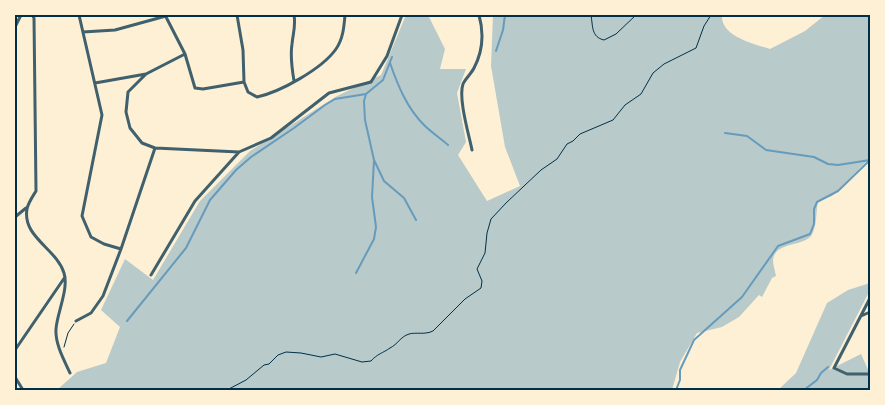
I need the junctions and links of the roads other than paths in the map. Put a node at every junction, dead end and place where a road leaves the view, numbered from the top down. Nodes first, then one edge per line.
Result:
1 (21, 15) edge
2 (32, 15) edge
3 (79, 15) edge
4 (165, 15) edge
5 (237, 15) edge
6 (294, 15) edge
7 (346, 15) edge
8 (402, 15) edge
9 (478, 15) edge
10 (15, 27) edge
11 (82, 32) junction
12 (185, 54) junction
13 (146, 74) junction
14 (294, 81) junction
15 (244, 82) junction
16 (95, 83) junction
17 (154, 148) junction
18 (472, 150) dead end
19 (239, 152) junction
20 (27, 208) junction
21 (15, 217) edge
22 (121, 249) junction
23 (151, 275) dead end
24 (65, 276) junction
25 (870, 298) edge
26 (870, 312) edge
27 (861, 316) junction
28 (76, 321) road end
29 (15, 350) edge
30 (70, 373) dead end
31 (870, 374) edge
32 (15, 377) edge
33 (23, 390) edge

1 - 10 street
2 - 20 street
3 - 11 street
4 - 11 street
4 - 12 street
5 - 15 street
6 - 14 street
7 - 14 street
8 - 19 street
9 - 18 street
11 - 16 street
12 - 13 street
12 - 15 street
13 - 16 street
13 - 17 street
14 - 15 street
16 - 22 street
17 - 19 street
17 - 22 street
19 - 23 street
20 - 21 street
20 - 24 street
22 - 28 street
24 - 29 street
24 - 30 street
25 - 27 street
26 - 27 street
27 - 31 street
32 - 33 street

